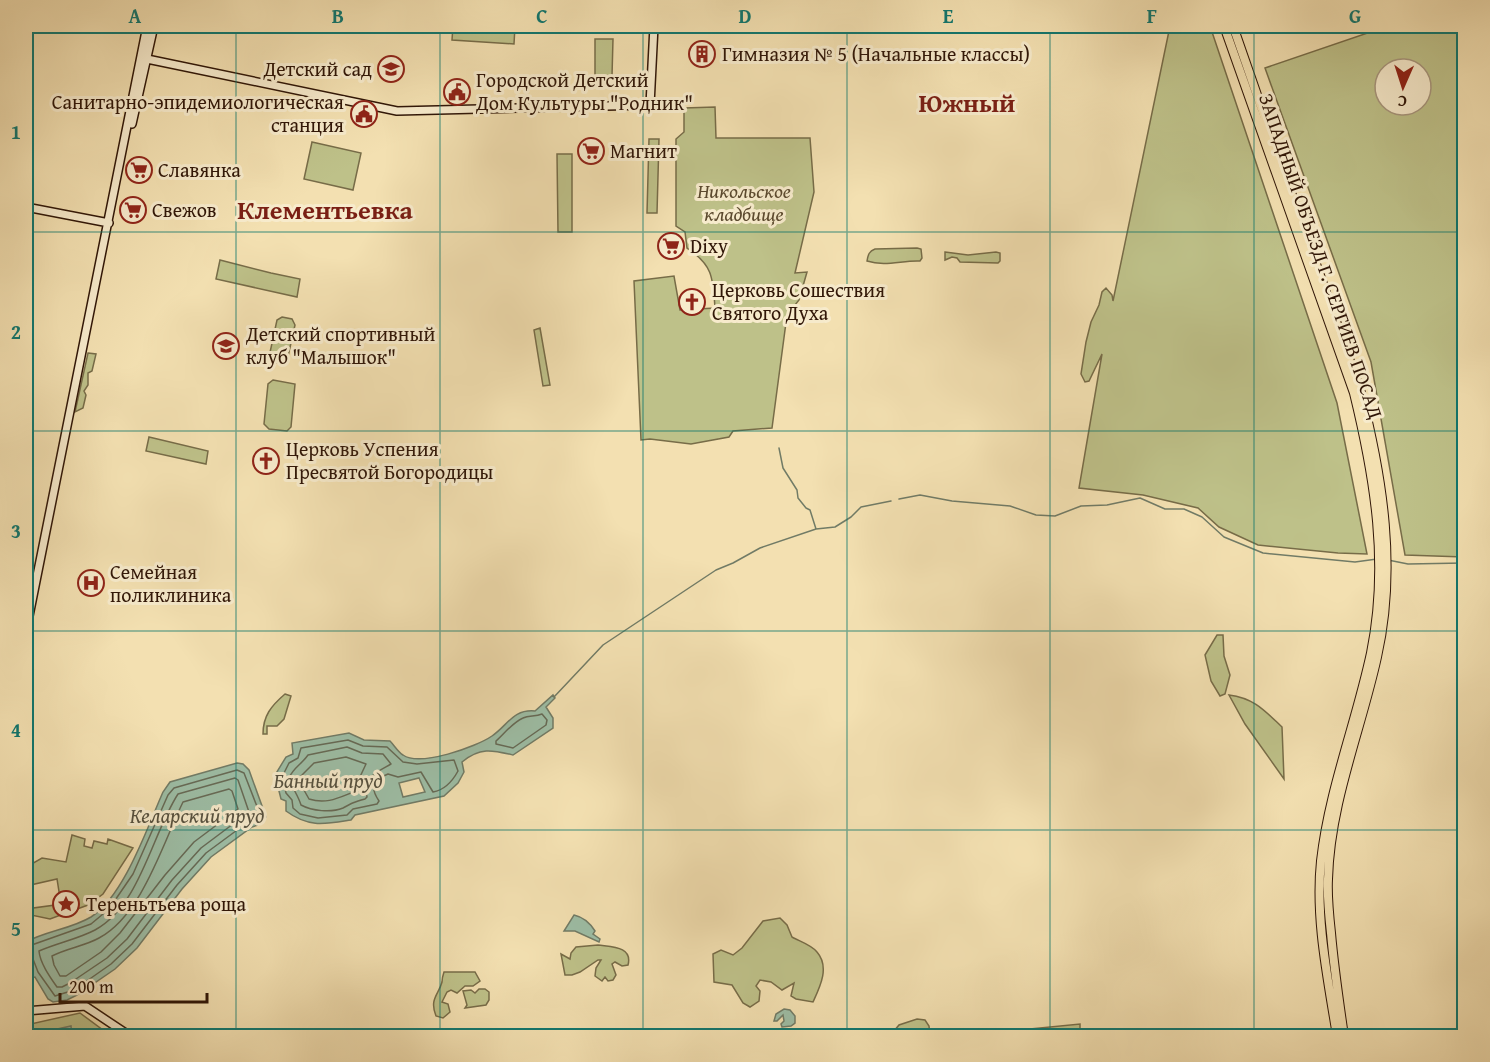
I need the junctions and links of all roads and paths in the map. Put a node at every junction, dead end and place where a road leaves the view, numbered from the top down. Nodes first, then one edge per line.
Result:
1 (147, 26) edge
2 (154, 26) edge
3 (654, 26) edge
4 (1224, 26) edge
5 (1233, 26) edge
6 (147, 59) junction
7 (26, 207) edge
8 (108, 223) junction
9 (1383, 536) junction
10 (1383, 575) junction
11 (26, 631) edge
12 (26, 1011) edge
13 (130, 1036) edge
14 (1336, 1036) edge
15 (1344, 1036) edge

1 - 8 main road
2 - 6 main road
3 - 6 main road
4 - 9 main road, ЗАПАДНЫЙ ОБЪЕЗД Г. СЕРГИЕВ ПОСАД
5 - 9 main road, ЗАПАДНЫЙ ОБЪЕЗД Г. СЕРГИЕВ ПОСАД
6 - 8 main road
7 - 8 main road
8 - 11 main road
9 - 10 main road
10 - 14 main road
10 - 15 main road
12 - 13 main road

